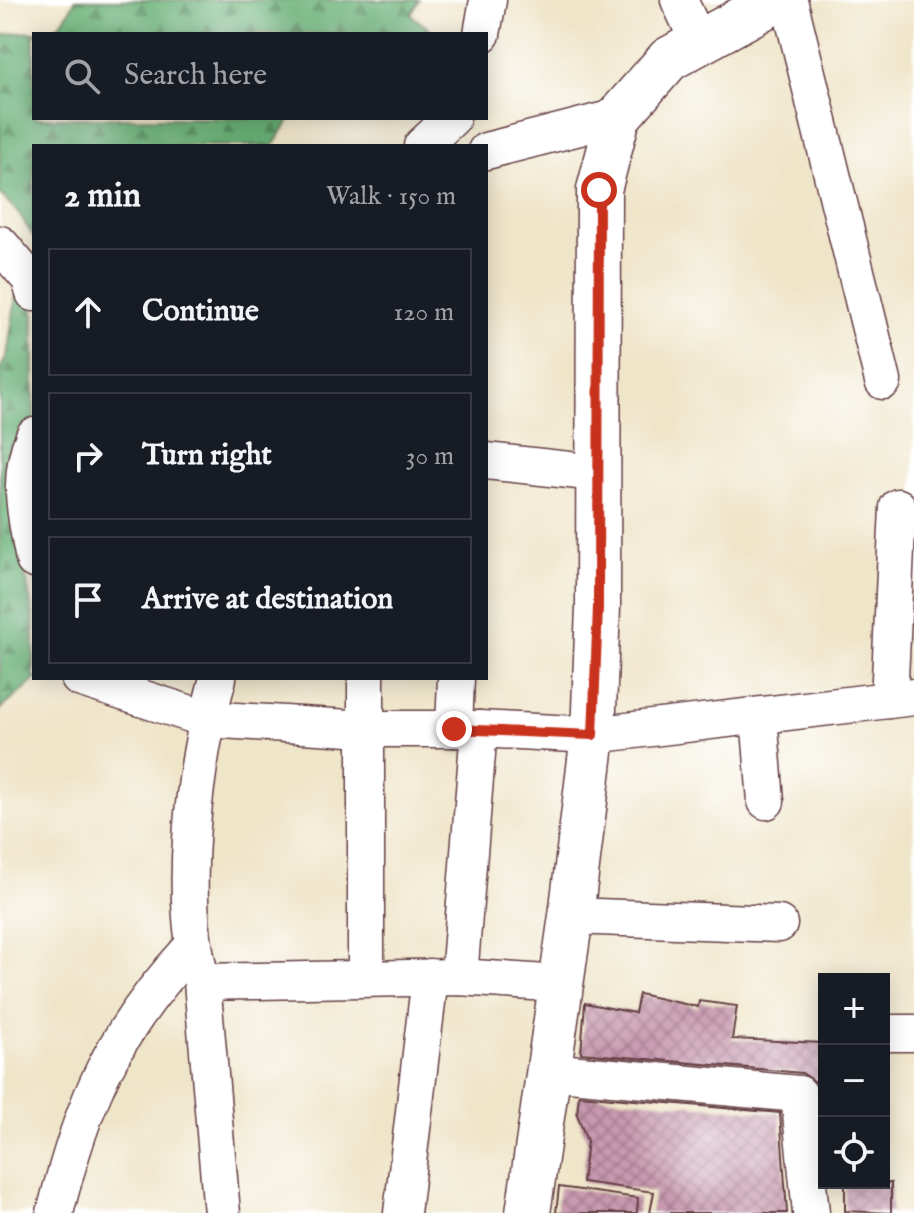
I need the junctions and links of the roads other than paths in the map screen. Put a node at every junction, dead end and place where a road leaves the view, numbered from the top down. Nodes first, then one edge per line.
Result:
1 (488, 0) edge
2 (679, 0) edge
3 (777, 0) edge
4 (789, 0) edge
5 (482, 32) edge
6 (699, 43) junction
7 (618, 117) junction
8 (450, 120) edge
9 (424, 144) edge
10 (488, 150) edge
11 (0, 244) edge
12 (32, 286) edge
13 (883, 381) dead end
14 (32, 441) edge
15 (488, 461) edge
16 (597, 473) junction
17 (898, 507) dead end
18 (32, 549) edge
19 (85, 680) edge
20 (217, 680) edge
21 (366, 680) edge
22 (456, 680) edge
23 (901, 699) edge
24 (759, 716) junction
25 (206, 719) junction
26 (366, 729) junction
27 (466, 729) junction
28 (593, 735) junction
29 (766, 801) dead end
30 (571, 916) junction
31 (779, 924) dead end
32 (192, 947) junction
33 (445, 977) junction
34 (366, 978) junction
35 (202, 982) junction
36 (562, 984) junction
37 (890, 1033) edge
38 (914, 1033) edge
39 (547, 1071) junction
40 (55, 1213) edge
41 (222, 1213) edge
42 (402, 1213) edge
43 (528, 1213) edge
44 (811, 1213) edge

1 - 5 street
2 - 6 street
3 - 6 street
4 - 13 street
6 - 7 street
7 - 10 street
7 - 16 street
8 - 9 street
11 - 12 street
14 - 18 street
15 - 16 street
16 - 28 street
17 - 23 street
19 - 25 street
20 - 25 street
21 - 26 street
22 - 27 street
23 - 24 street
24 - 28 street
24 - 29 street
25 - 26 street
25 - 32 street
26 - 27 street
26 - 34 street
27 - 28 street
27 - 33 street
28 - 30 street
30 - 31 street
30 - 36 street
32 - 35 street
32 - 40 street
33 - 34 street
33 - 36 street
33 - 42 street
34 - 35 street
35 - 41 street
36 - 39 street
37 - 38 street
39 - 43 street
39 - 44 street

